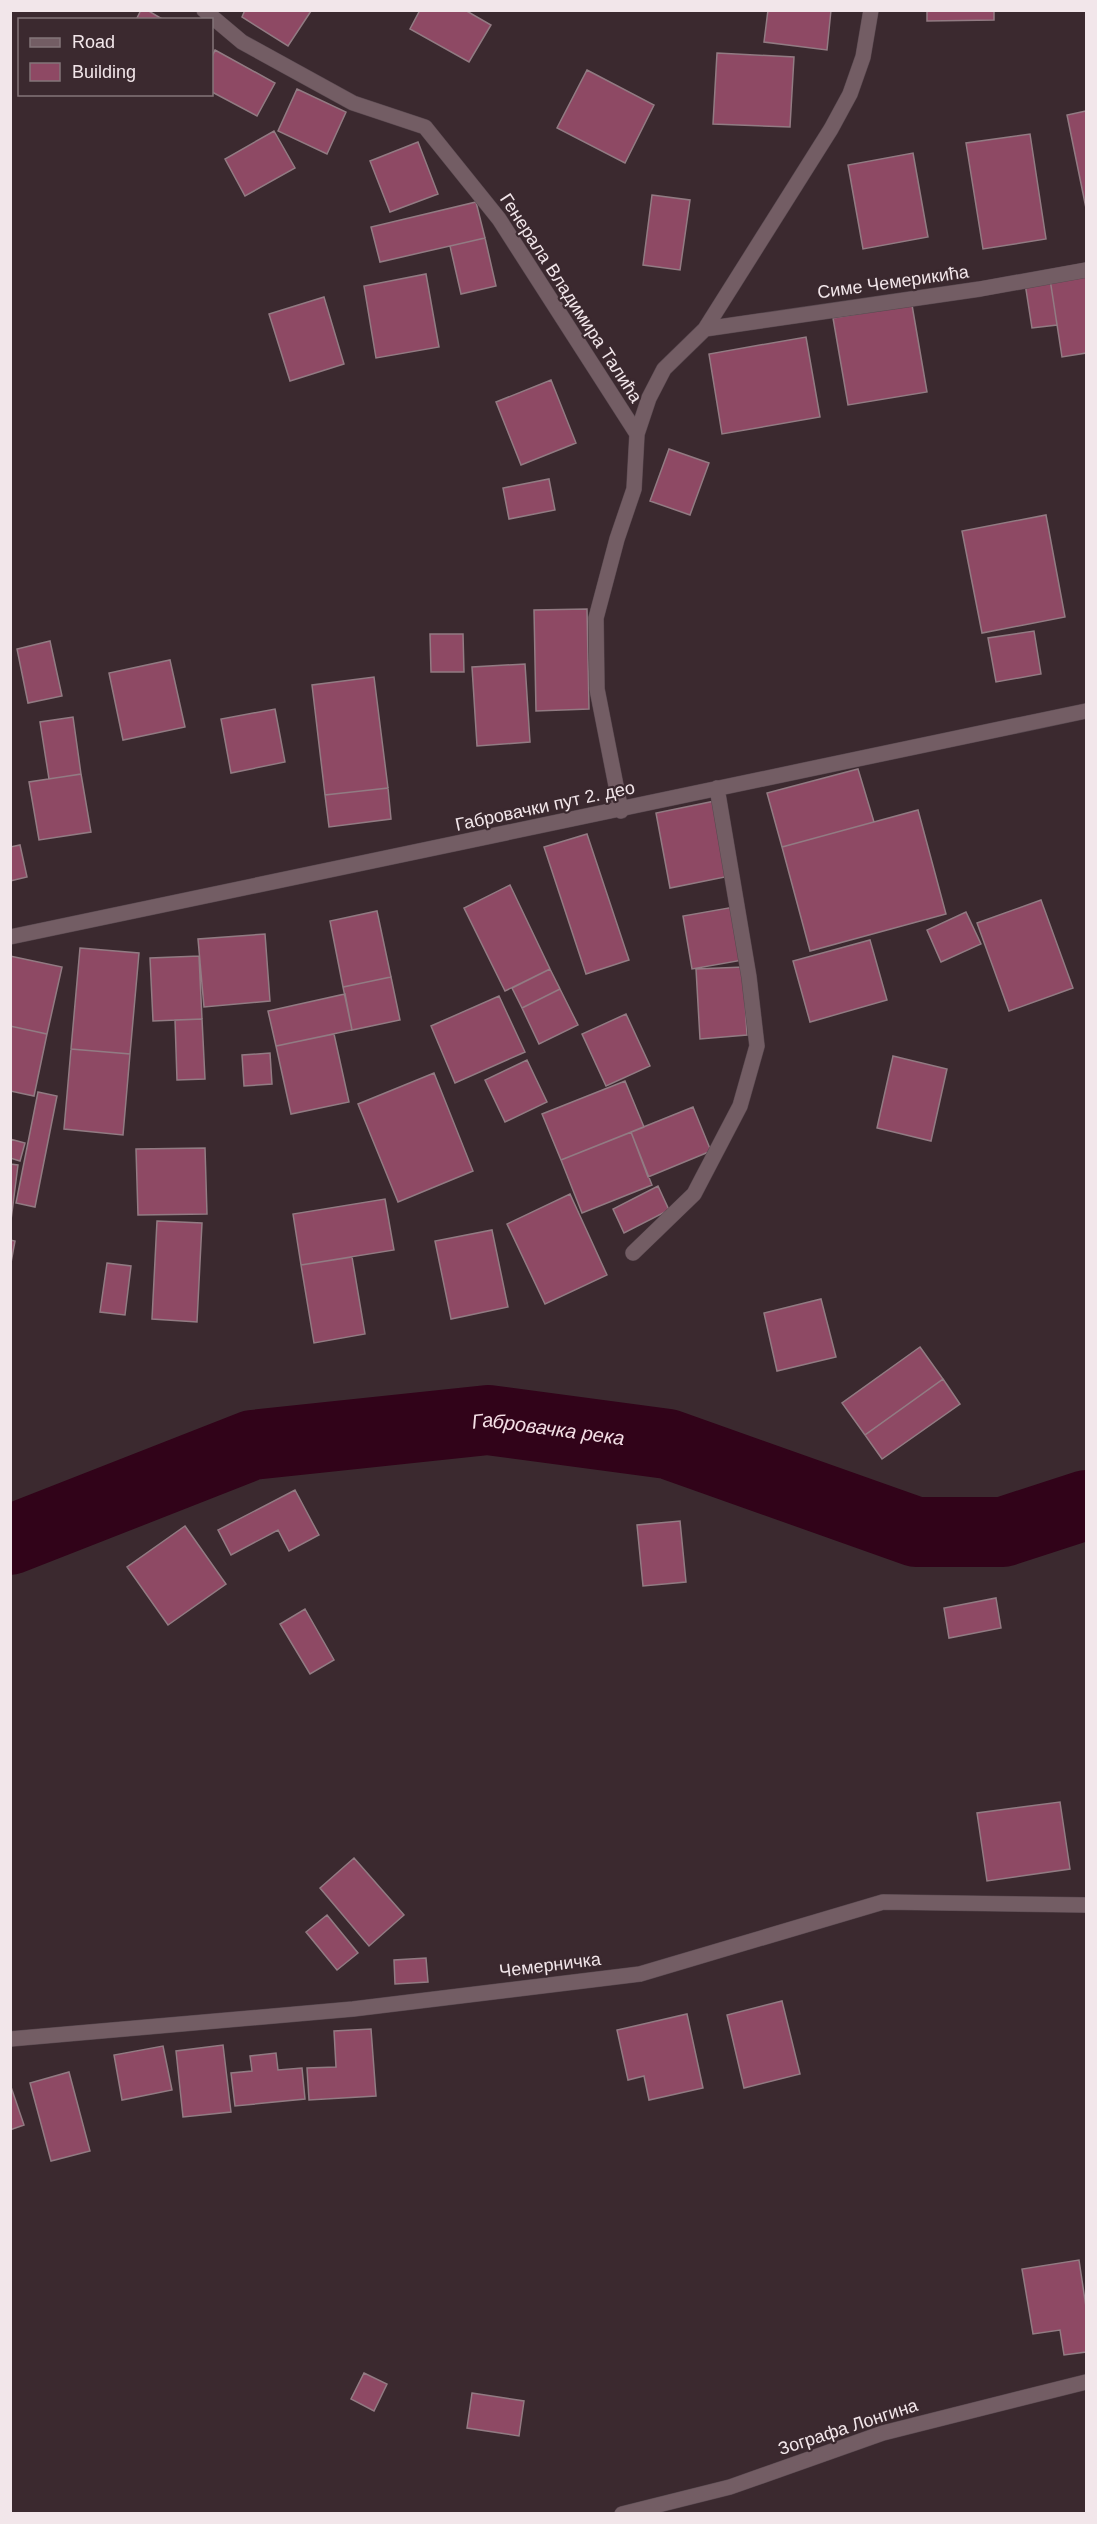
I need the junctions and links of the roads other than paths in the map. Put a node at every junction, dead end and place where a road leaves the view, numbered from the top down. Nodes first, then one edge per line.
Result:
1 (204, 10) edge
2 (871, 10) edge
3 (1086, 270) edge
4 (705, 329) junction
5 (637, 434) junction
6 (1086, 711) edge
7 (717, 788) junction
8 (621, 811) junction
9 (10, 937) edge
10 (633, 1253) dead end
11 (1086, 1905) edge
12 (10, 2039) edge
13 (1086, 2382) edge
14 (622, 2514) edge

1 - 5 street, Генерала Владимира Талића
2 - 4 street
3 - 4 street, Симе Чемерикића
4 - 5 street
5 - 8 street
6 - 7 street, Габровачки пут 2. део
7 - 8 street, Габровачки пут 2. део
7 - 10 street
8 - 9 street, Габровачки пут 2. део
11 - 12 street, Чемерничка
13 - 14 street, Зографа Лонгина

